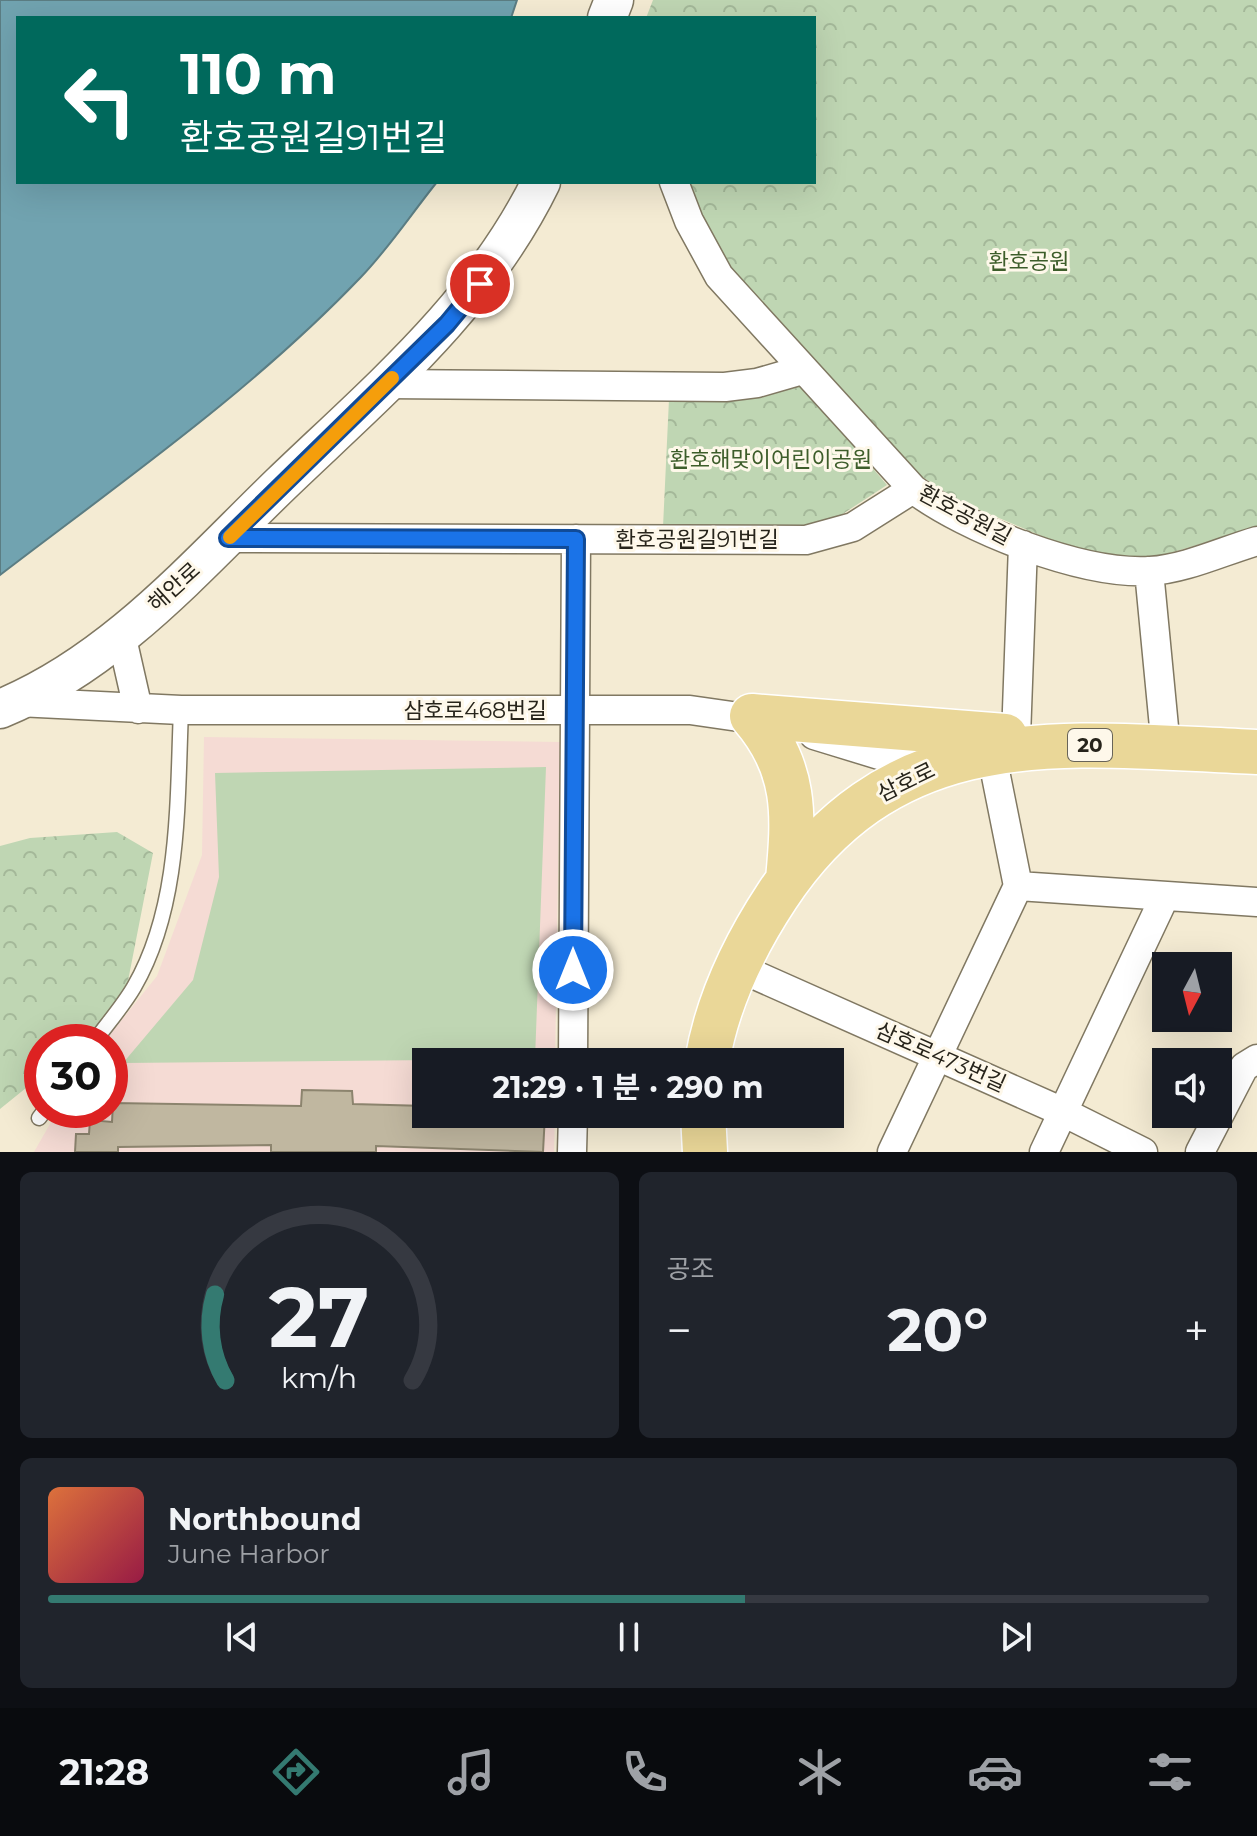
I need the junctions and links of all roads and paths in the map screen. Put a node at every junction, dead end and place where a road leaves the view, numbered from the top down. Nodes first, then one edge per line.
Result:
1 (540, 184) edge
2 (675, 184) edge
3 (802, 370) junction
4 (386, 384) junction
5 (913, 489) junction
6 (228, 538) junction
7 (576, 539) junction
8 (1257, 541) edge
9 (1023, 545) junction
10 (1149, 571) junction
11 (121, 634) junction
12 (9, 705) edge
13 (138, 709) junction
14 (181, 710) junction
15 (574, 710) junction
16 (752, 716) junction
17 (1003, 744) junction
18 (1166, 748) junction
19 (1257, 752) edge
20 (925, 769) junction
21 (788, 880) junction
22 (1018, 886) junction
23 (1165, 896) junction
24 (1257, 902) edge
25 (737, 967) junction
26 (107, 1024) edge
27 (573, 1048) edge
28 (710, 1048) edge
29 (937, 1055) junction
30 (1257, 1059) edge
31 (1063, 1112) junction
32 (573, 1128) edge
33 (704, 1128) edge
34 (572, 1152) edge
35 (705, 1152) edge
36 (892, 1152) edge
37 (1044, 1152) edge
38 (1143, 1152) edge
39 (1200, 1152) edge

1 - 4 street, 해안로
2 - 3 street, 환호공원길
3 - 4 street
3 - 5 street, 환호공원길
4 - 6 street, 해안로
5 - 7 street, 환호공원길91번길
5 - 9 street, 환호공원길
6 - 7 street, 환호공원길91번길
6 - 11 street, 해안로
7 - 15 street
8 - 10 street, 환호공원길
9 - 10 street, 환호공원길
9 - 17 street
10 - 18 street
11 - 12 street, 해안로
11 - 13 street
12 - 13 street, 삼호로468번길
13 - 14 street, 삼호로468번길
14 - 15 street, 삼호로468번길
14 - 26 lane
15 - 16 street, 삼호로468번길
15 - 27 street
16 - 17 main road
16 - 20 street, 삼호로468번길
16 - 21 main road
17 - 18 main road
17 - 20 main road, 삼호로
17 - 22 street
18 - 19 main road
20 - 21 main road, 삼호로
21 - 25 main road, 삼호로
22 - 23 street
22 - 29 street
23 - 24 street
23 - 31 street
25 - 28 main road, 삼호로
25 - 29 street, 삼호로473번길
29 - 31 street, 삼호로473번길
29 - 36 street
30 - 39 street
31 - 37 street
31 - 38 street, 삼호로473번길
32 - 34 street
33 - 35 main road

